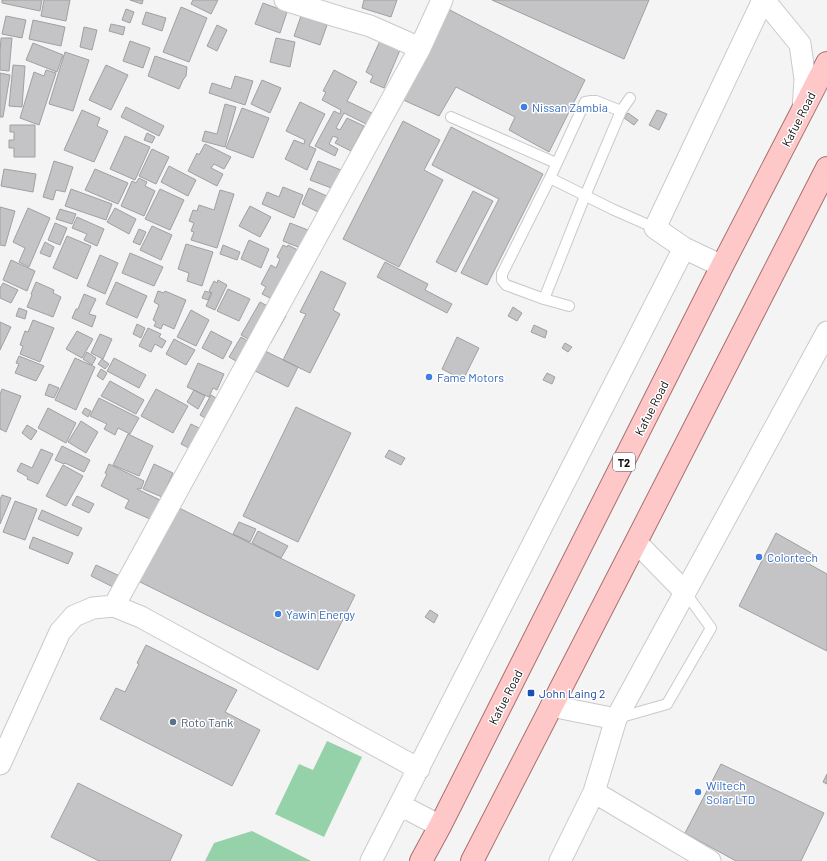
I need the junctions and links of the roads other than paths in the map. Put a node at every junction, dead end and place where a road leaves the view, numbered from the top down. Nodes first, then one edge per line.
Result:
1 (285, 0) edge
2 (442, 0) edge
3 (763, 0) edge
4 (420, 48) junction
5 (827, 62) edge
6 (630, 98) dead end
7 (803, 110) junction
8 (621, 111) junction
9 (451, 117) dead end
10 (556, 163) junction
11 (827, 168) edge
12 (550, 178) junction
13 (586, 196) junction
14 (818, 200) edge
15 (655, 228) junction
16 (684, 248) junction
17 (722, 266) junction
18 (544, 299) junction
19 (569, 306) dead end
20 (827, 332) edge
21 (636, 542) junction
22 (685, 592) junction
23 (114, 606) junction
24 (551, 706) junction
25 (616, 719) junction
26 (0, 764) edge
27 (419, 769) junction
28 (594, 792) junction
29 (400, 805) junction
30 (440, 826) junction
31 (371, 861) edge
32 (421, 861) edge
33 (472, 861) edge
34 (560, 861) edge
35 (710, 861) edge

1 - 4 street
2 - 4 street
3 - 7 street
3 - 15 street
4 - 23 street
5 - 7 main road, Kafue Road / T2
6 - 8 lane
7 - 17 main road, Kafue Road / T2
8 - 10 lane
8 - 13 lane
9 - 10 lane
10 - 12 lane
11 - 14 main road
12 - 13 lane
12 - 18 lane
13 - 15 lane
13 - 18 lane
14 - 21 main road
15 - 16 street
16 - 17 street
16 - 27 street
17 - 30 main road, Kafue Road / T2
18 - 19 lane
20 - 22 street
21 - 22 street
21 - 24 main road
22 - 25 street
22 - 25 lane
23 - 26 street
23 - 27 street
24 - 25 street
24 - 33 main road
25 - 28 street
27 - 29 street
28 - 34 street
28 - 35 street
29 - 30 street
29 - 31 street
30 - 32 main road, Kafue Road / T2

